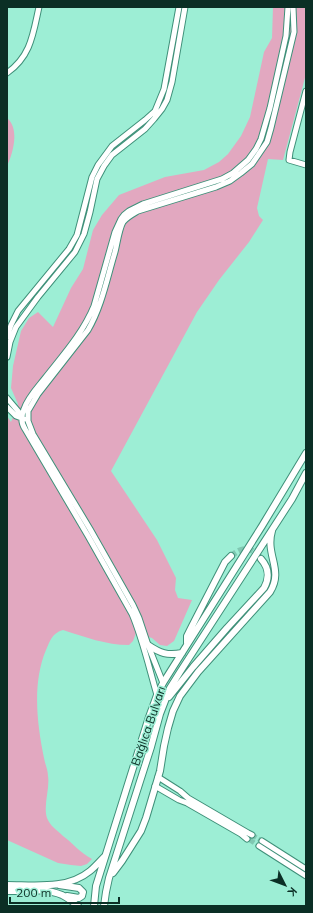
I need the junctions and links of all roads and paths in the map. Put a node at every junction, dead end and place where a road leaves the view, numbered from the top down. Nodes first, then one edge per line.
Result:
1 (39, 7) edge
2 (179, 7) edge
3 (185, 7) edge
4 (288, 7) edge
5 (293, 7) edge
6 (7, 73) edge
7 (306, 91) edge
8 (306, 165) edge
9 (7, 337) edge
10 (7, 357) edge
11 (7, 398) edge
12 (7, 407) edge
13 (22, 418) junction
14 (28, 421) junction
15 (306, 453) edge
16 (306, 472) edge
17 (274, 525) junction
18 (231, 556) tunnel mouth
19 (261, 559) tunnel mouth
20 (187, 644) junction
21 (148, 645) junction
22 (182, 652) junction
23 (193, 667) junction
24 (162, 683) junction
25 (188, 684) junction
26 (157, 695) junction
27 (164, 703) junction
28 (158, 777) junction
29 (155, 786) junction
30 (180, 792) junction
31 (179, 800) junction
32 (187, 800) junction
33 (216, 817) junction
34 (252, 834) tunnel mouth
35 (248, 840) tunnel mouth
36 (262, 841) tunnel mouth
37 (259, 846) tunnel mouth
38 (106, 855) junction
39 (306, 868) edge
40 (306, 876) edge
41 (110, 878) junction
42 (7, 885) edge
43 (55, 885) junction
44 (7, 891) edge
45 (61, 895) junction
46 (78, 906) edge
47 (94, 906) edge
48 (104, 906) edge

1 - 6 street
2 - 9 street
3 - 10 street
4 - 13 street
5 - 14 street
7 - 8 street
11 - 13 street
12 - 13 street
13 - 14 street
13 - 26 street
14 - 21 street
15 - 20 main road, Bağlıca Bulvarı
16 - 17 main road, Bağlıca Bulvarı
17 - 25 main road
17 - 27 main road, Bağlıca Bulvarı
18 - 20 main road
19 - 23 main road
20 - 22 main road, Bağlıca Bulvarı
21 - 22 main road
21 - 24 street
22 - 24 main road, Bağlıca Bulvarı
23 - 25 main road
23 - 27 main road
24 - 26 main road, Bağlıca Bulvarı
25 - 28 main road
26 - 38 main road, Bağlıca Bulvarı
27 - 41 main road, Bağlıca Bulvarı
28 - 29 main road
28 - 30 street
29 - 31 street
29 - 41 main road
30 - 32 street
30 - 33 street
31 - 32 street
31 - 33 street
32 - 33 street
33 - 34 street
33 - 35 street
36 - 39 street
37 - 40 street
38 - 43 main road, Bağlıca Bulvarı
38 - 47 main road
41 - 48 main road, Bağlıca Bulvarı
42 - 43 main road, Bağlıca Bulvarı
43 - 45 main road
44 - 45 main road
45 - 46 main road

